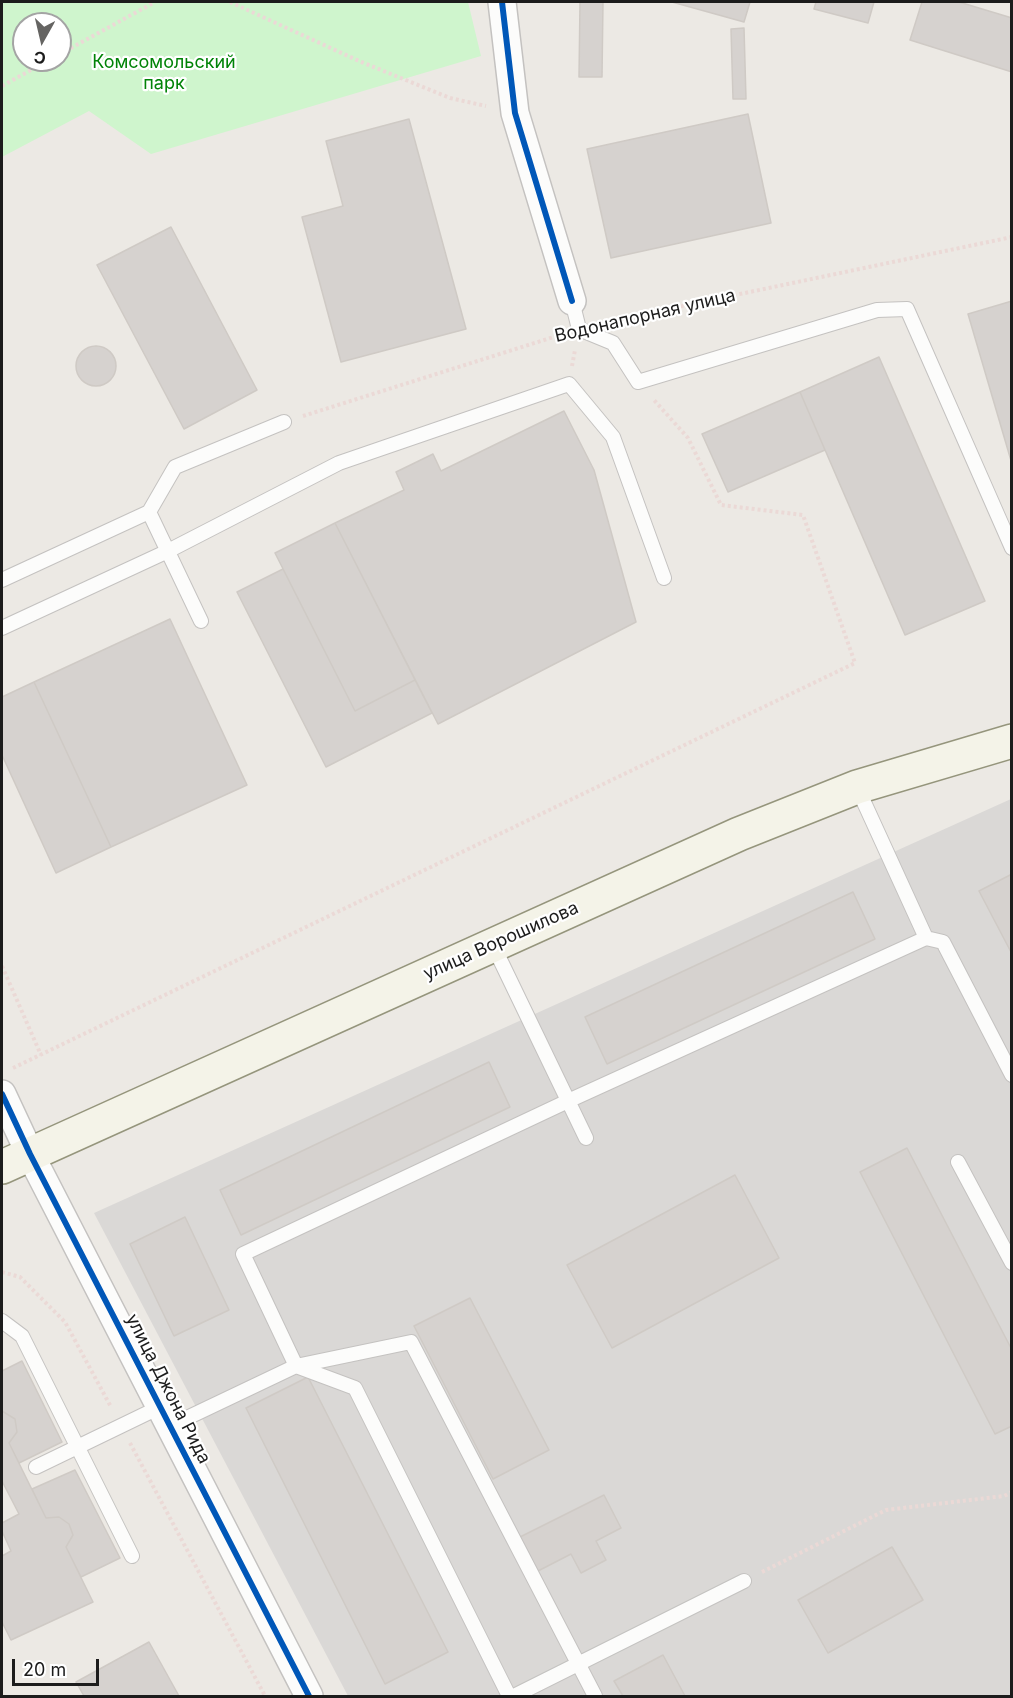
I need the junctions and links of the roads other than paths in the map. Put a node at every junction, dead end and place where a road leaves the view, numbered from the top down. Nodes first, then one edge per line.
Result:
1 (502, 2) edge
2 (572, 301) joint
3 (284, 422) road end
4 (149, 512) junction
5 (1011, 548) edge
6 (168, 551) junction
7 (664, 578) dead end
8 (2, 580) edge
9 (201, 621) dead end
10 (2, 628) edge
11 (1011, 741) edge
12 (857, 786) junction
13 (926, 938) junction
14 (493, 945) junction
15 (1011, 1075) edge
16 (2, 1094) edge
17 (568, 1101) junction
18 (586, 1138) dead end
19 (16, 1161) edge
20 (958, 1162) dead end
21 (1011, 1263) edge
22 (2, 1321) edge
23 (296, 1366) junction
24 (165, 1416) junction
25 (77, 1447) junction
26 (36, 1467) dead end
27 (132, 1556) dead end
28 (744, 1581) road end
29 (578, 1664) junction
30 (309, 1696) edge
31 (509, 1696) edge
32 (514, 1696) edge
33 (595, 1696) edge

1 - 2 street
2 - 5 lane
3 - 4 lane
4 - 6 lane
4 - 8 lane
6 - 7 lane
6 - 9 lane
6 - 10 lane
11 - 12 main road, улица Ворошилова
12 - 13 lane
12 - 14 main road, улица Ворошилова
13 - 15 lane
13 - 17 lane
14 - 17 lane
14 - 19 main road, улица Ворошилова
16 - 19 street, улица Джона Рида
17 - 18 lane
17 - 23 lane
19 - 24 street, улица Джона Рида
20 - 21 lane
22 - 25 lane
23 - 24 lane
23 - 29 lane
23 - 31 lane
24 - 25 lane
24 - 30 street, улица Джона Рида
25 - 26 lane
25 - 27 lane
28 - 29 lane
29 - 32 lane
29 - 33 lane

